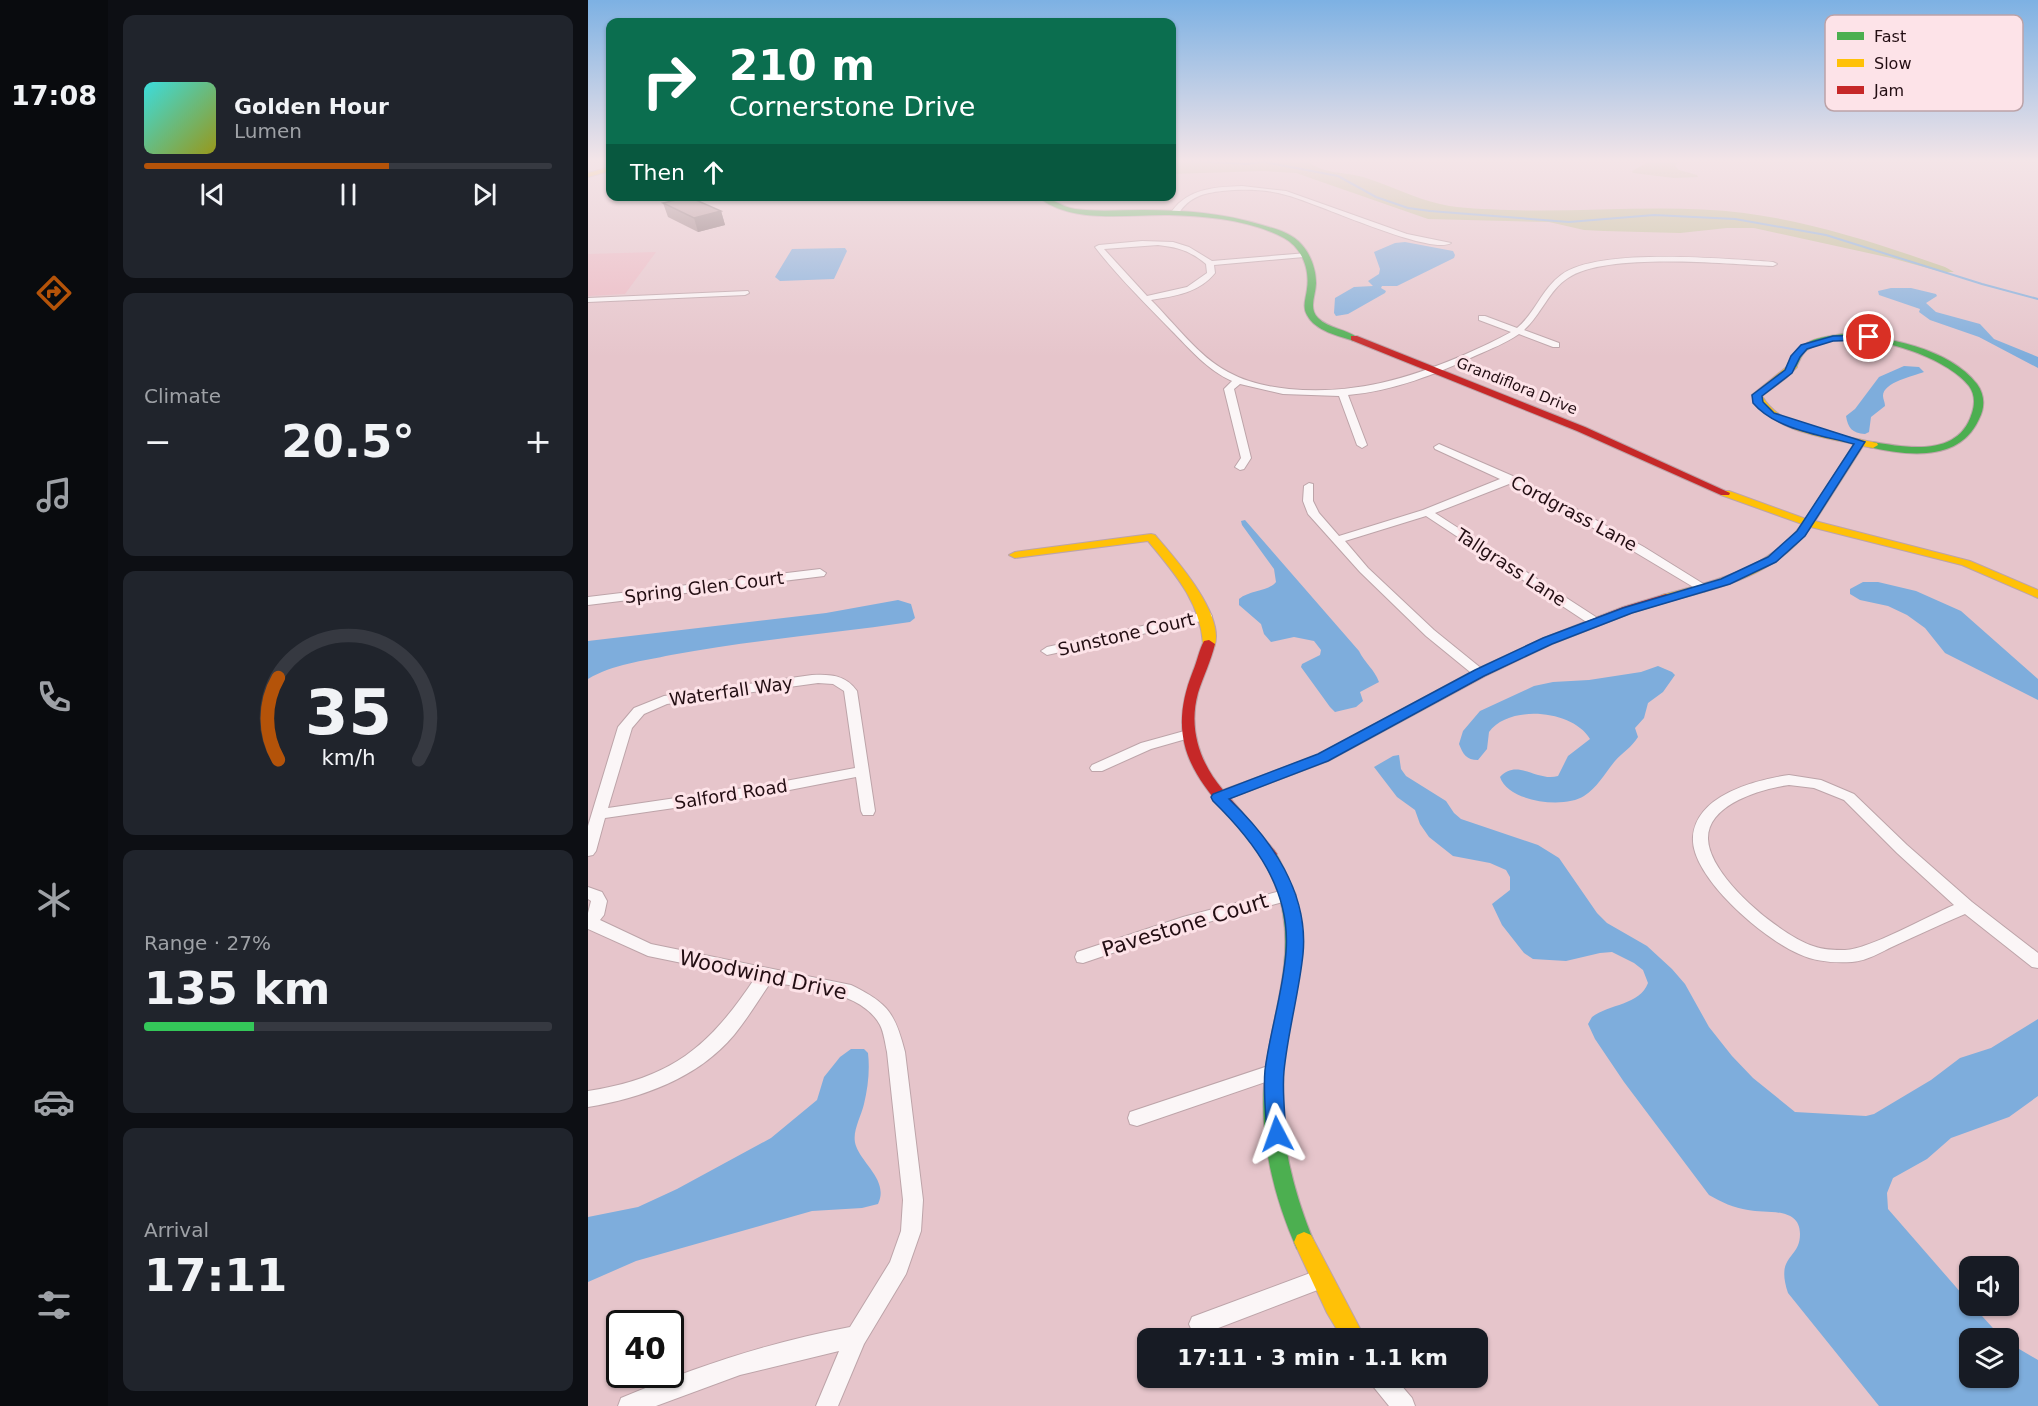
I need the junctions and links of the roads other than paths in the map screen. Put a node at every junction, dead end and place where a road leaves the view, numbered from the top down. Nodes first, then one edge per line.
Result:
1 (1259, 226) edge
2 (1376, 226) edge
3 (1447, 243) dead end
4 (1304, 255) junction
5 (1210, 263) junction
6 (1773, 264) dead end
7 (745, 293) dead end
8 (1145, 299) junction
9 (588, 300) edge
10 (1482, 318) dead end
11 (1518, 331) junction
12 (1556, 345) dead end
13 (1434, 371) junction
14 (1238, 380) junction
15 (1342, 394) junction
16 (1860, 442) junction
17 (1362, 445) dead end
18 (1439, 447) dead end
19 (1240, 467) dead end
20 (1512, 479) junction
21 (1309, 486) dead end
22 (1427, 512) junction
23 (1808, 523) junction
24 (1337, 540) junction
25 (1015, 555) dead end
26 (820, 573) dead end
27 (1704, 588) junction
28 (2038, 594) edge
29 (588, 601) edge
30 (1206, 616) junction
31 (1595, 622) junction
32 (1047, 651) dead end
33 (1480, 673) junction
34 (1188, 734) junction
35 (1097, 768) dead end
36 (863, 771) junction
37 (1219, 797) junction
38 (868, 811) dead end
39 (599, 814) junction
40 (588, 851) edge
41 (588, 893) edge
42 (1288, 894) junction
43 (1966, 906) junction
44 (588, 922) edge
45 (1083, 957) dead end
46 (2038, 962) edge
47 (767, 974) junction
48 (1274, 1072) junction
49 (588, 1099) edge
50 (1137, 1118) dead end
51 (1321, 1279) junction
52 (1200, 1324) dead end
53 (1348, 1328) edge
54 (856, 1337) junction
55 (1389, 1388) edge
56 (629, 1406) edge
57 (827, 1406) edge
58 (1404, 1406) edge

1 - 4 main road
2 - 3 street
4 - 5 street
4 - 13 main road, Grandiflora Drive
5 - 8 street
5 - 8 street
6 - 11 street
7 - 9 street
8 - 14 street
10 - 11 street
11 - 12 street
11 - 13 street
13 - 15 street
13 - 23 main road, Grandiflora Drive
14 - 15 street
14 - 19 street
15 - 17 street
16 - 16 main road
16 - 23 main road
18 - 20 street, Cordgrass Lane
20 - 22 street
20 - 27 street, Cordgrass Lane
21 - 24 street
22 - 24 street
22 - 31 street, Tallgrass Lane
23 - 27 main road
23 - 28 main road, Grandiflora Drive
24 - 33 street
25 - 30 main road
26 - 29 street, Spring Glen Court
27 - 31 main road
30 - 32 street, Sunstone Court
30 - 34 main road
31 - 33 main road
33 - 37 main road
34 - 35 street
34 - 37 main road
36 - 38 street, Waterfall Way
36 - 39 street, Salford Road
36 - 39 street, Waterfall Way
37 - 42 main road
39 - 40 street, Waterfall Way
41 - 44 street
42 - 45 street, Pavestone Court
42 - 48 main road
43 - 43 street
43 - 46 street
44 - 47 street, Woodwind Drive
47 - 49 street
47 - 54 street, Woodwind Drive
48 - 50 street
48 - 51 main road
51 - 52 street
51 - 53 main road
54 - 56 street
54 - 57 street, Woodwind Drive
55 - 58 street

